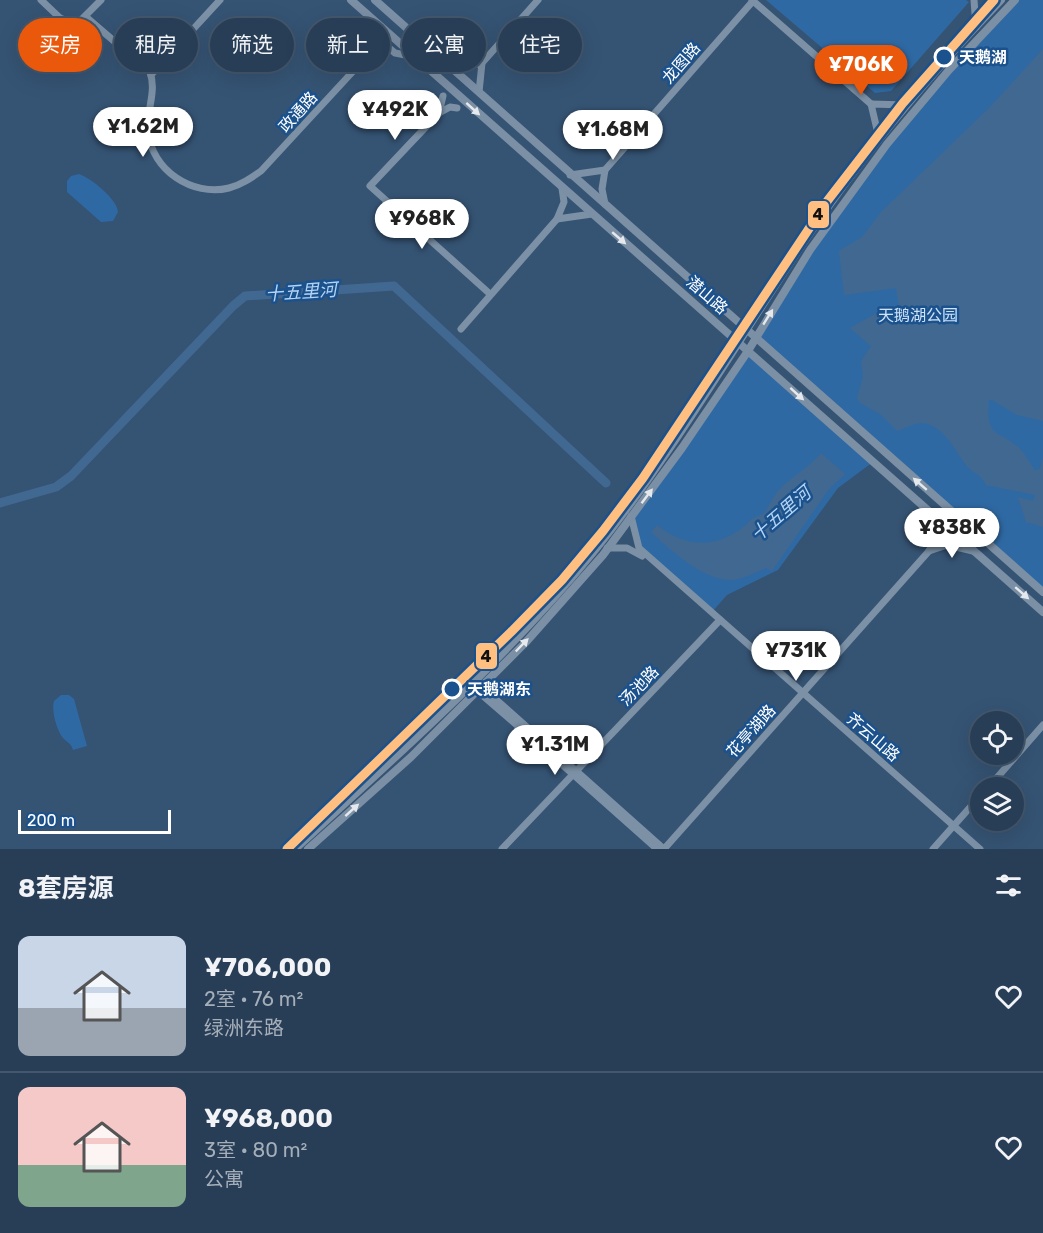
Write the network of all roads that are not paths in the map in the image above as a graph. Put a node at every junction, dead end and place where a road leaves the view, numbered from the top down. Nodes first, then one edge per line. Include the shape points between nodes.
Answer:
1 (41, 0) edge
2 (101, 0) edge
3 (220, 0) edge
4 (351, 0) edge
5 (375, 0) edge
6 (538, 0) edge
7 (753, 0) edge
8 (974, 0) edge
9 (1002, 0) edge
10 (1015, 0) edge
11 (367, 14) junction
12 (86, 17) junction
13 (368, 18) edge
14 (402, 24) edge
15 (976, 27) junction
16 (402, 45) edge
17 (486, 58) edge
18 (353, 72) edge
19 (433, 72) edge
20 (456, 72) edge
21 (481, 72) edge
22 (151, 75) junction
23 (479, 92) junction
24 (443, 96) dead end
25 (871, 104) junction
26 (906, 105) junction
27 (457, 108) dead end
28 (439, 113) junction
29 (879, 138) junction
30 (605, 170) junction
31 (570, 175) junction
32 (562, 188) junction
33 (606, 206) junction
34 (592, 214) junction
35 (557, 219) junction
36 (490, 294) junction
37 (461, 329) dead end
38 (747, 331) junction
39 (755, 339) junction
40 (739, 343) junction
41 (748, 351) junction
42 (933, 515) junction
43 (631, 516) junction
44 (607, 548) junction
45 (930, 551) junction
46 (975, 552) junction
47 (1043, 592) edge
48 (1043, 612) edge
49 (720, 622) junction
50 (476, 685) junction
51 (802, 694) junction
52 (1043, 725) edge
53 (576, 774) junction
54 (998, 777) edge
55 (970, 807) edge
56 (952, 827) junction
57 (296, 849) edge
58 (308, 849) edge
59 (501, 849) edge
60 (507, 849) edge
61 (657, 849) edge
62 (664, 849) edge
63 (933, 849) edge
64 (974, 849) edge
65 (980, 849) edge

1 - 12 street via 60,18 76,25
2 - 12 street
3 - 22 street
4 - 11 main road, 潜山路
5 - 14 main road, 潜山路
6 - 17 street
7 - 25 street
7 - 30 street, 龙图路
8 - 15 street
9 - 15 main road
39 -> 10 main road via 810,250 886,144
11 - 13 street
11 - 16 main road, 潜山路
12 - 22 street
15 - 26 main road
18 - 22 street, 政通路 via 271,162 228,189 203,188 179,180 162,164 148,134
19 -> 32 main road, 潜山路
20 - 23 main road, 潜山路
21 - 23 street
23 - 31 main road, 潜山路
24 - 28 street
25 - 26 street
25 - 29 street
26 - 29 main road
27 - 28 street
28 - 36 street via 370,186
29 - 38 main road via 802,244
30 - 31 street
30 - 33 street via 602,189
31 - 33 main road, 潜山路
32 - 34 main road, 潜山路
32 - 35 street via 563,209
33 - 38 main road, 潜山路
34 - 35 street
34 -> 40 main road, 潜山路
35 - 36 street
36 - 37 street
38 - 39 main road, 潜山路
38 - 40 main road
39 - 41 main road
47 -> 39 main road, 潜山路
40 - 41 main road, 潜山路
40 - 50 main road via 675,443 595,549
41 -> 42 main road, 潜山路
43 -> 41 main road
42 - 45 street via 936,537
42 - 46 main road, 潜山路
43 - 44 main road
43 - 49 street, 齐云山路 via 639,548
44 - 49 street via 627,548 639,554
50 -> 44 main road via 526,642
45 - 46 street via 947,545
45 - 51 street, 花亭湖路
46 -> 48 main road, 潜山路
49 - 51 street, 齐云山路
49 - 53 street, 汤池路
50 - 53 street
50 - 57 main road
58 -> 50 main road via 411,757
51 - 56 street, 齐云山路
51 - 62 street, 花亭湖路
52 - 54 street
53 - 59 street, 汤池路
53 - 60 street, 汤池路
53 - 61 street
53 - 62 street
55 - 56 street
56 - 63 street
56 - 64 street
56 - 65 street, 齐云山路

